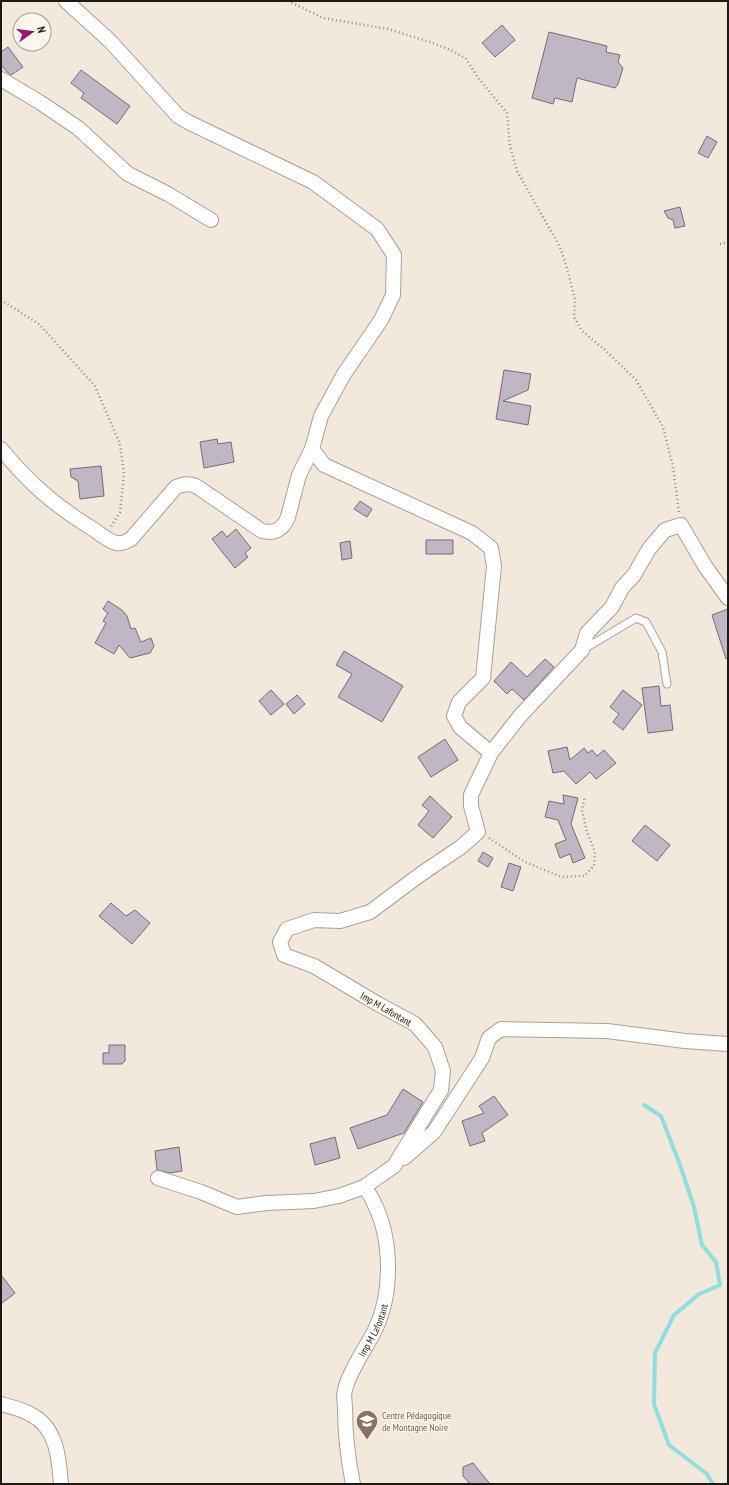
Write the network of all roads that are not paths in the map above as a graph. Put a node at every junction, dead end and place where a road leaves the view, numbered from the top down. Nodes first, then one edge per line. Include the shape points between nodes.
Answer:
1 (66, 1) edge
2 (1, 79) edge
3 (211, 220) dead end
4 (1, 449) edge
5 (312, 449) junction
6 (728, 598) edge
7 (582, 650) junction
8 (667, 684) dead end
9 (491, 753) junction
10 (728, 1044) edge
11 (394, 1166) junction
12 (158, 1178) dead end
13 (364, 1187) junction
14 (1, 1404) edge
15 (61, 1484) edge
16 (353, 1484) edge

1 - 5 street via 110,41 178,116 313,182 378,229 394,255 393,295 381,320 344,374 322,416
2 - 3 street via 78,128 128,174
4 - 5 street via 40,492 105,537 122,543 131,539 176,488 184,484 196,486 262,531 278,530 288,517 299,475
5 - 9 street via 324,465 472,533 491,548 494,566 483,678 459,702 454,716 460,727
6 - 7 street via 704,566 681,525 665,530 649,549 634,576 622,588 612,607 588,633
7 - 8 lane via 636,618 646,622 662,652
7 - 9 street via 520,716
9 - 11 street, Imp M Lafontant via 471,795 471,806 478,832 370,912 340,921 314,920 287,929 280,942 284,955 314,966 415,1024 435,1047 443,1071 441,1090
10 - 11 street via 607,1031 501,1029 489,1038 482,1058 434,1132
11 - 13 street, Imp M Lafontant
12 - 13 street via 201,1192 237,1208 266,1203 314,1201
13 - 16 street, Imp M Lafontant via 374,1202 385,1233 388,1255 386,1296 376,1328 344,1390 345,1425
14 - 15 street via 31,1414 45,1424 54,1439

